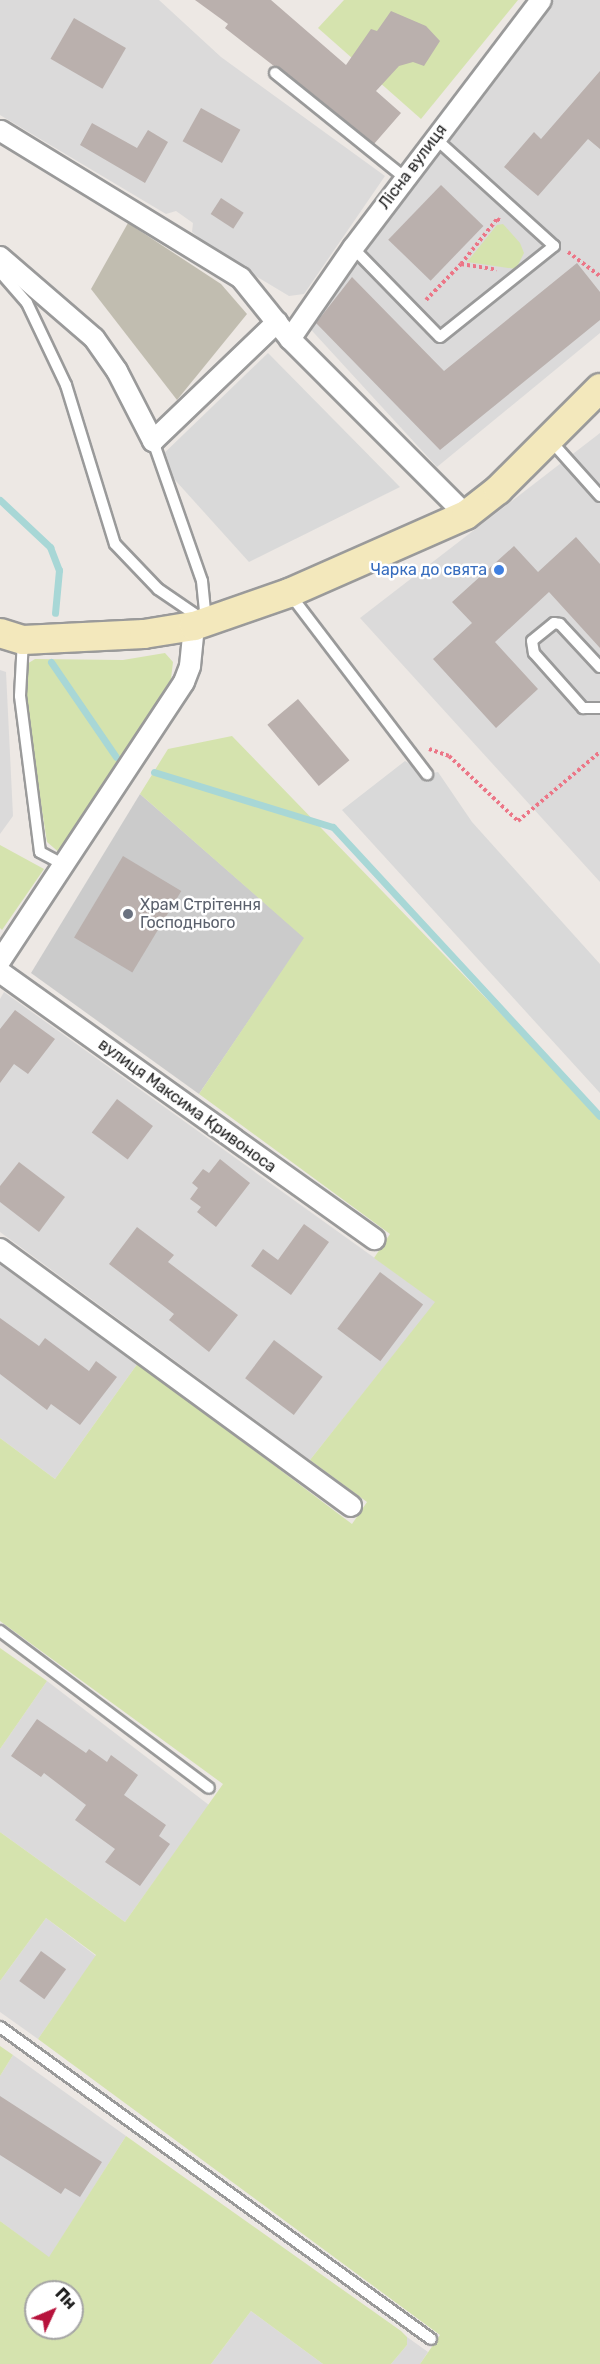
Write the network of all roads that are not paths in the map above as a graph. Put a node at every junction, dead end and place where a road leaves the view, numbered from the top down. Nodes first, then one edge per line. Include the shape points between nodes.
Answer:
1 (541, 0) edge
2 (275, 73) dead end
3 (1, 131) edge
4 (435, 138) junction
5 (405, 178) junction
6 (353, 248) junction
7 (0, 258) edge
8 (0, 272) edge
9 (277, 322) junction
10 (290, 339) junction
11 (600, 388) edge
12 (549, 438) junction
13 (153, 441) junction
14 (600, 496) edge
15 (466, 515) junction
16 (289, 593) junction
17 (200, 624) junction
18 (12, 637) edge
19 (600, 667) edge
20 (600, 708) edge
21 (427, 774) dead end
22 (66, 866) junction
23 (0, 961) edge
24 (0, 972) edge
25 (374, 1239) dead end
26 (0, 1249) edge
27 (351, 1506) dead end
28 (0, 1631) edge
29 (209, 1788) dead end
30 (0, 2027) edge
31 (431, 2339) dead end

1 - 4 street, Лісна вулиця
2 - 5 lane
3 - 9 street via 241,278
4 - 5 street, Лісна вулиця
4 - 6 lane via 554,246 440,337
5 - 6 street, Лісна вулиця
6 - 10 street, Лісна вулиця
7 - 13 street via 94,338 117,371
8 - 17 lane via 27,303 66,385 115,544 158,590
9 - 10 street
9 - 13 street
10 - 15 street
11 - 12 main road
12 - 14 lane
12 - 15 main road via 498,490
13 - 17 lane via 202,581
15 - 16 main road
16 - 17 main road
16 - 21 lane
17 - 18 main road via 144,634
17 - 22 street via 184,682
18 - 22 lane via 40,852
19 - 20 lane via 560,624 554,623 532,641 534,653 583,708
22 - 23 street
24 - 25 street, вулиця Максима Кривоноса
26 - 27 street
28 - 29 lane
30 - 31 lane

